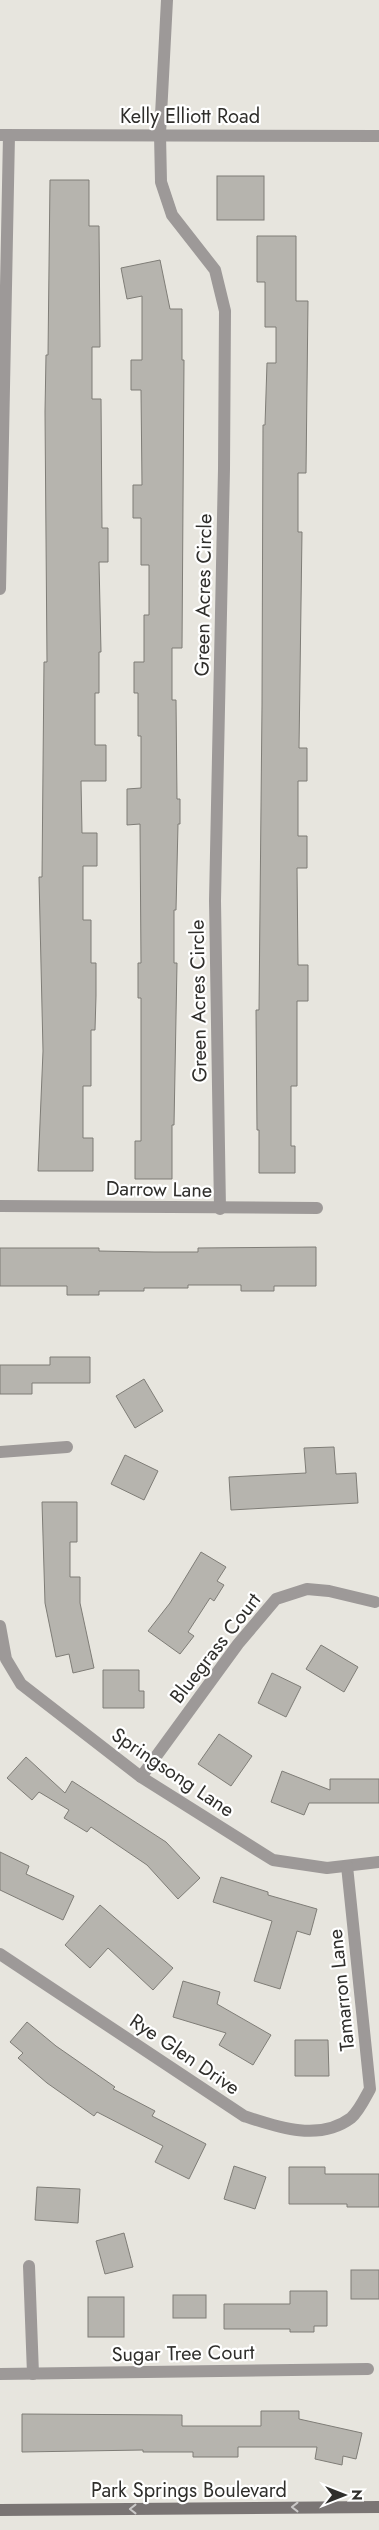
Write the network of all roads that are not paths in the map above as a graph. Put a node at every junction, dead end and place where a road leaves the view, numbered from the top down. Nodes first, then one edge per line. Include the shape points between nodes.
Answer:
1 (167, 0) edge
2 (160, 134) junction
3 (4, 135) edge
4 (379, 136) edge
5 (0, 589) edge
6 (0, 1206) edge
7 (318, 1208) dead end
8 (220, 1209) junction
9 (67, 1447) dead end
10 (0, 1452) edge
11 (376, 1602) dead end
12 (0, 1626) edge
13 (141, 1777) junction
14 (379, 1862) edge
15 (347, 1866) junction
16 (0, 1954) edge
17 (360, 2107) joint
18 (29, 2266) dead end
19 (368, 2368) dead end
20 (0, 2374) edge
21 (33, 2374) junction
22 (379, 2507) edge
23 (0, 2510) edge

1 - 2 street, Green Acres Circle
2 - 3 street, Kelly Elliott Road
2 - 4 street, Kelly Elliott Road
2 - 8 street, Green Acres Circle via 161,182 172,215 216,270 225,311 215,901
3 - 5 street
6 - 8 street, Darrow Lane
7 - 8 street, Darrow Lane
9 - 10 street
11 - 13 street, Bluegrass Court via 329,1590 307,1590 276,1599 238,1644
12 - 13 street, Springsong Lane via 6,1659 21,1684
13 - 15 street, Springsong Lane via 273,1860 327,1868
14 - 15 street, Springsong Lane
15 - 17 street, Tamarron Lane via 370,2089
16 - 17 street, Rye Glen Drive via 244,2116 288,2130 317,2130 343,2122
18 - 21 street
19 - 21 street, Sugar Tree Court
20 - 21 street, Sugar Tree Court
22 -> 23 main road, Park Springs Boulevard

